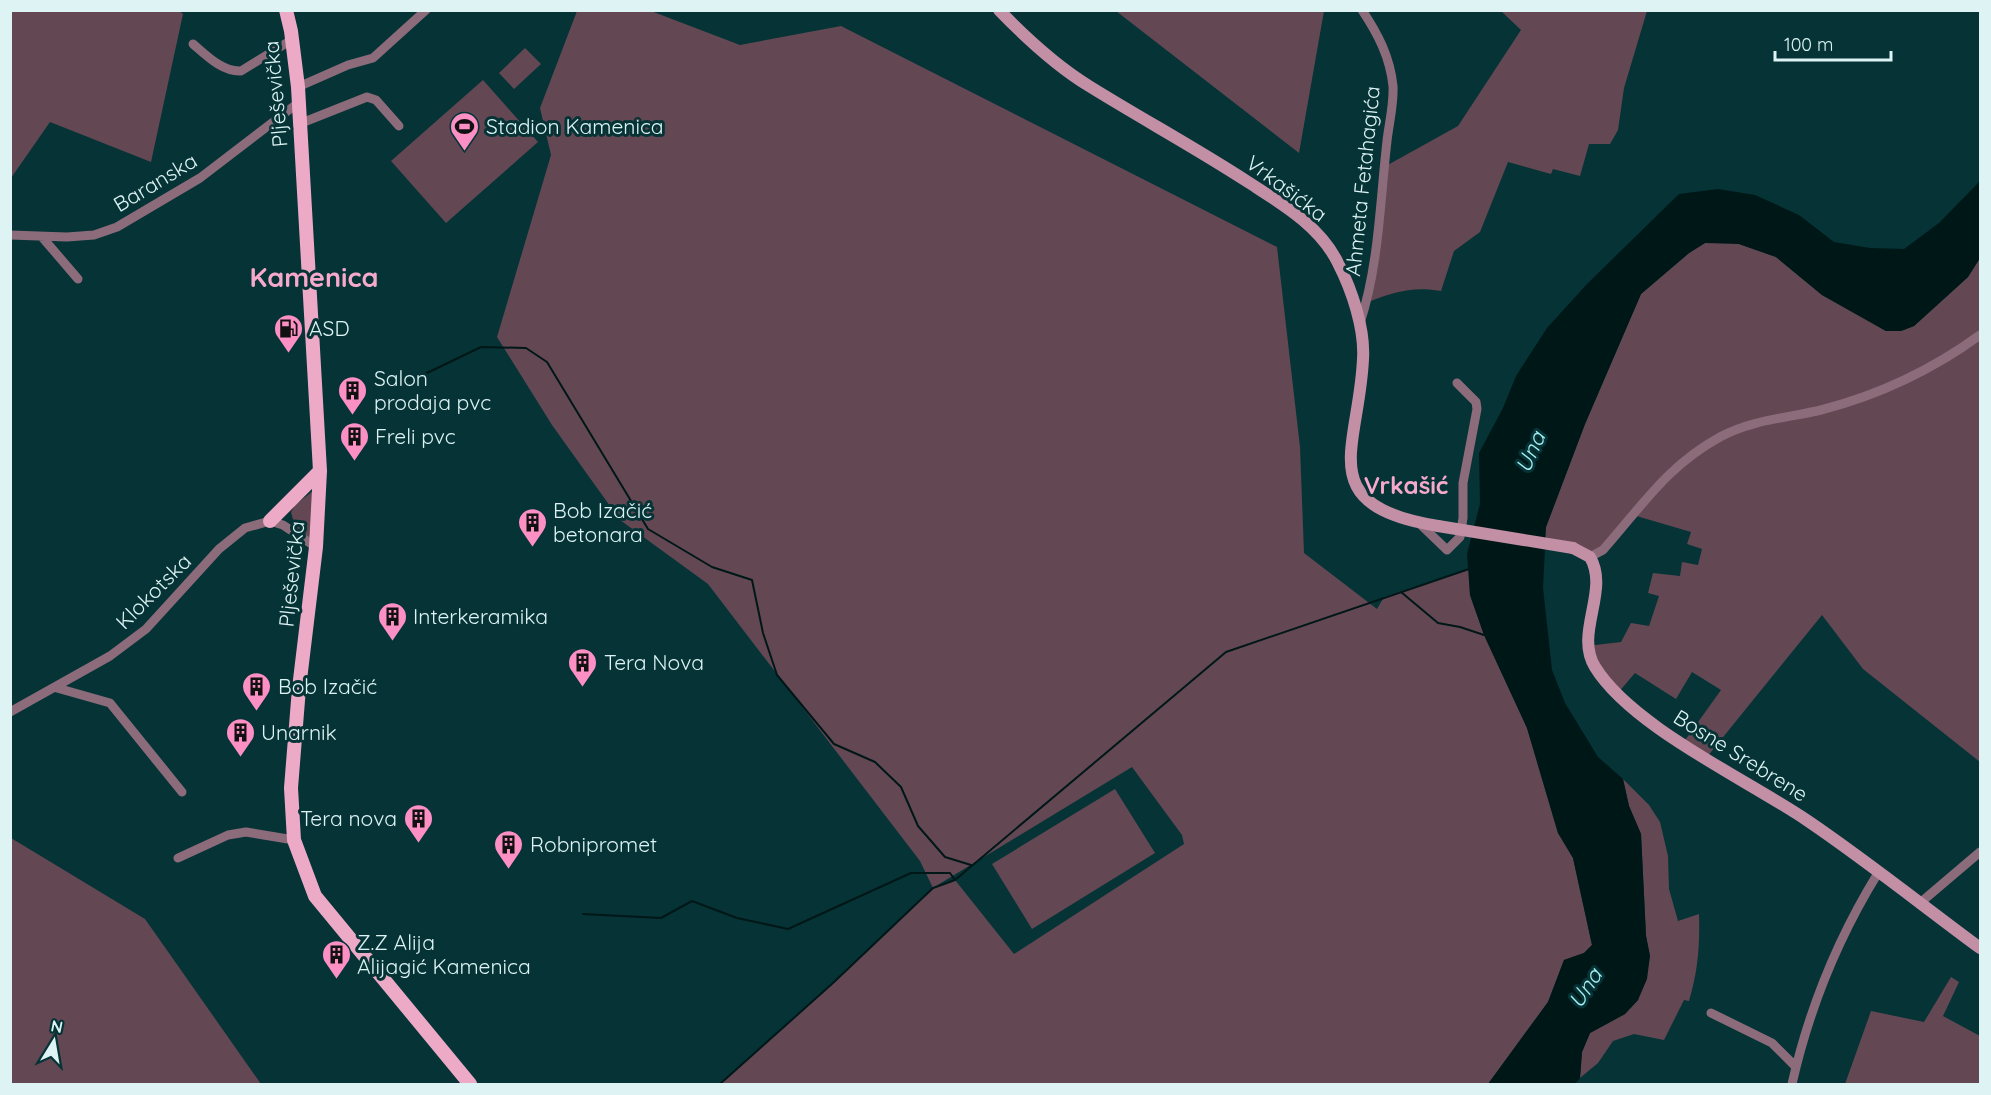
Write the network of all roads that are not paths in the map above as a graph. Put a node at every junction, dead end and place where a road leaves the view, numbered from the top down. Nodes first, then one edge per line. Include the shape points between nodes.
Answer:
1 (286, 10) edge
2 (426, 10) edge
3 (999, 10) edge
4 (1362, 10) edge
5 (293, 39) junction
6 (193, 44) dead end
7 (298, 87) junction
8 (298, 103) junction
9 (299, 124) junction
10 (399, 126) dead end
11 (10, 234) edge
12 (42, 237) junction
13 (78, 279) dead end
14 (1359, 325) junction
15 (1980, 335) edge
16 (1457, 383) dead end
17 (320, 471) junction
18 (270, 521) junction
19 (1419, 523) junction
20 (316, 547) junction
21 (1590, 557) junction
22 (57, 688) junction
23 (10, 712) edge
24 (182, 792) dead end
25 (294, 840) junction
26 (1980, 852) edge
27 (178, 858) dead end
28 (1878, 873) junction
29 (1920, 903) junction
30 (1980, 948) edge
31 (1711, 1013) dead end
32 (1796, 1067) junction
33 (470, 1084) edge
34 (1792, 1084) edge

1 - 5 main road, Plješevička
2 - 7 street via 374,58
3 - 14 street, Vrkašićka via 1067,72 1206,153 1320,235 1338,263
4 - 14 street, Ahmeta Fetahagića via 1380,37 1393,88 1376,243
5 - 6 street via 235,71
5 - 7 main road, Plješevička
7 - 8 main road, Plješevička
8 - 9 main road, Plješevička
8 - 12 street, Baranska via 200,178 134,218 94,235
9 - 10 street via 367,97 376,100
9 - 17 main road, Plješevička
11 - 12 street, Baranska
12 - 13 street
14 - 19 street, Vrkašićka via 1363,357 1350,439 1353,476 1359,491 1372,504
15 - 21 street via 1936,365 1882,391 1815,411 1763,421 1722,436 1674,467 1603,549
16 - 19 street via 1476,402 1477,409 1463,483 1460,537 1447,550
17 - 18 main road
17 - 20 main road, Plješevička
18 - 20 street
18 - 22 street, Klokotska via 235,534 146,629
19 - 21 street, Vrkašićka, bridge via 1573,548
20 - 25 main road, Plješevička via 292,777
21 - 28 street, Bosne Srebrene via 1596,582 1587,646 1594,666 1606,682 1659,728 1762,790
22 - 23 street, Klokotska
22 - 24 street via 110,703
25 - 27 street via 246,832 228,835
25 - 33 main road, Plješevička via 315,896
26 - 29 street
28 - 29 street, Bosne Srebrene
28 - 32 street via 1830,965
29 - 30 street, Bosne Srebrene
31 - 32 street via 1772,1043
32 - 34 street

